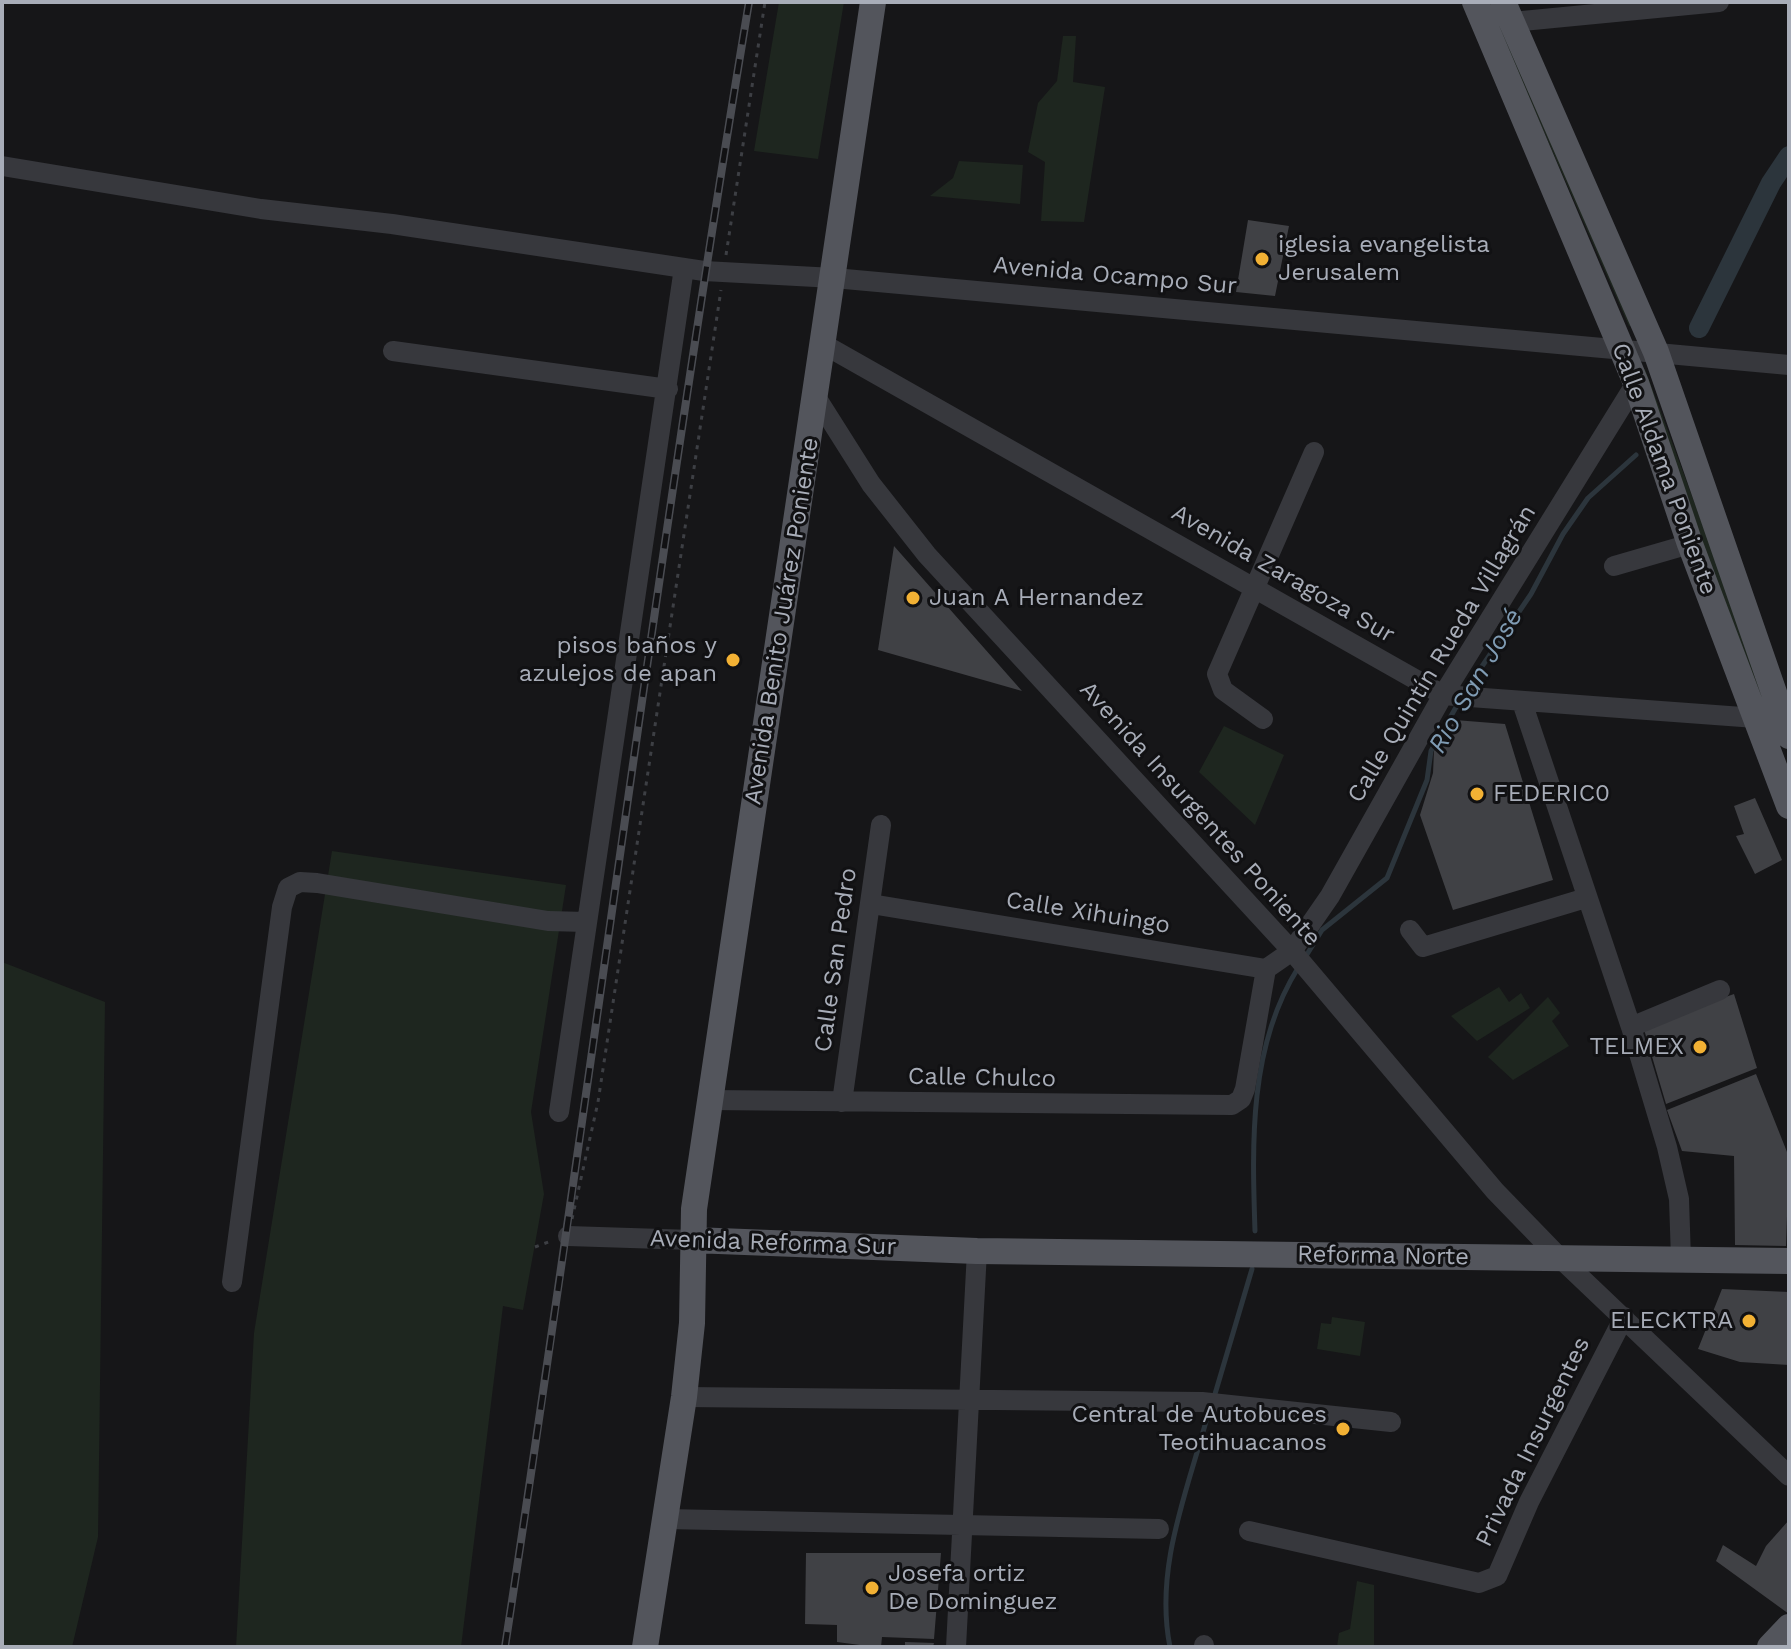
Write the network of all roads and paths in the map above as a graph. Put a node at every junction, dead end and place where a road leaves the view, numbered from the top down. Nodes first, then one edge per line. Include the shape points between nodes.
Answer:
1 (765, 2) edge
2 (873, 2) edge
3 (1475, 2) edge
4 (1719, 2) edge
5 (1508, 12) edge
6 (2, 166) edge
7 (684, 268) junction
8 (723, 274) junction
9 (834, 278) junction
10 (823, 344) junction
11 (1621, 347) junction
12 (393, 351) dead end
13 (1656, 352) junction
14 (1789, 365) edge
15 (1636, 383) junction
16 (668, 389) junction
17 (816, 397) junction
18 (1314, 452) dead end
19 (1690, 544) junction
20 (1614, 566) dead end
21 (1255, 588) junction
22 (1449, 696) junction
23 (1522, 702) junction
24 (1756, 718) junction
25 (1263, 719) dead end
26 (1787, 725) edge
27 (1789, 806) edge
28 (881, 825) dead end
29 (1586, 898) junction
30 (871, 904) junction
31 (586, 922) junction
32 (1410, 930) dead end
33 (1294, 954) junction
34 (1266, 969) junction
35 (1720, 990) dead end
36 (1631, 1027) junction
37 (709, 1100) junction
38 (842, 1102) junction
39 (559, 1112) dead end
40 (568, 1236) joint
41 (693, 1240) junction
42 (977, 1251) junction
43 (1559, 1257) junction
44 (1681, 1259) junction
45 (1789, 1261) edge
46 (232, 1282) dead end
47 (1624, 1317) junction
48 (684, 1397) junction
49 (968, 1399) junction
50 (1391, 1422) dead end
51 (1789, 1476) edge
52 (665, 1519) junction
53 (960, 1524) junction
54 (1159, 1529) dead end
55 (1249, 1531) dead end
56 (1789, 1627) edge
57 (645, 1647) edge
58 (956, 1647) edge
59 (1770, 1647) edge

1 - 8 path
2 - 9 main road, Avenida Benito Juárez Poniente
3 - 11 main road, Calle Aldama Poniente
4 - 5 street
5 - 13 main road, Calle Aldama Poniente
6 - 7 street, Avenida Ocampo Sur via 261,209
7 - 8 street, Avenida Ocampo Sur
7 - 16 street
8 - 9 street, Avenida Ocampo Sur
8 - 40 path via 598,1102
9 - 10 main road, Avenida Benito Juárez Poniente
9 - 11 street, Avenida Ocampo Sur
10 - 17 main road, Avenida Benito Juárez Poniente
10 - 21 street, Avenida Zaragoza Sur
11 - 13 street, Avenida Ocampo Sur
11 - 15 main road, Calle Aldama Poniente
12 - 16 street
13 - 14 street, Avenida Ocampo Sur
13 - 26 main road, Calle Aldama Poniente
15 - 19 main road, Calle Aldama Poniente
15 - 22 street, Calle Quintín Rueda Villagrán
16 - 31 street
17 - 33 street, Avenida Insurgentes Poniente via 871,484 927,555
17 - 37 main road, Avenida Benito Juárez Poniente
18 - 21 street
19 - 20 street
19 - 24 main road, Calle Aldama Poniente
21 - 22 street, Avenida Zaragoza Sur
21 - 25 street via 1217,674 1223,690
22 - 23 street, Avenida Zaragoza Sur
22 - 33 street, Calle Quintín Rueda Villagrán
23 - 24 street, Avenida Zaragoza Sur
23 - 29 street
24 - 26 main road
24 - 27 main road, Calle Aldama Poniente
28 - 30 street, Calle San Pedro
29 - 32 street via 1429,946 1420,946
29 - 36 street
30 - 34 street, Calle Xihuingo
30 - 38 street, Calle San Pedro
31 - 39 street
31 - 46 street via 548,921 317,883 288,888
33 - 34 street
33 - 43 street, Avenida Insurgentes Poniente via 1495,1191
34 - 38 street, Calle Chulco via 1245,1089 1232,1105
35 - 36 street
36 - 44 street via 1679,1199
37 - 38 street, Calle Chulco
37 - 41 main road, Avenida Benito Juárez Poniente
40 - 41 street, Avenida Reforma Sur
41 - 42 main road, Avenida Reforma Sur
41 - 48 main road, Avenida Benito Juárez Poniente
42 - 43 main road, Reforma Norte
42 - 49 street
43 - 44 main road, Reforma Norte
43 - 47 street, Avenida Insurgentes Poniente
44 - 45 main road, Reforma Norte
47 - 51 street, Avenida Insurgentes Poniente
47 - 55 street, Privada Insurgentes via 1491,1581 1479,1583
48 - 49 street
48 - 52 main road, Avenida Benito Juárez Poniente
49 - 50 street via 1202,1402
49 - 53 street
52 - 53 street
52 - 57 main road, Avenida Benito Juárez Poniente
53 - 54 street
53 - 58 street
56 - 59 main road

